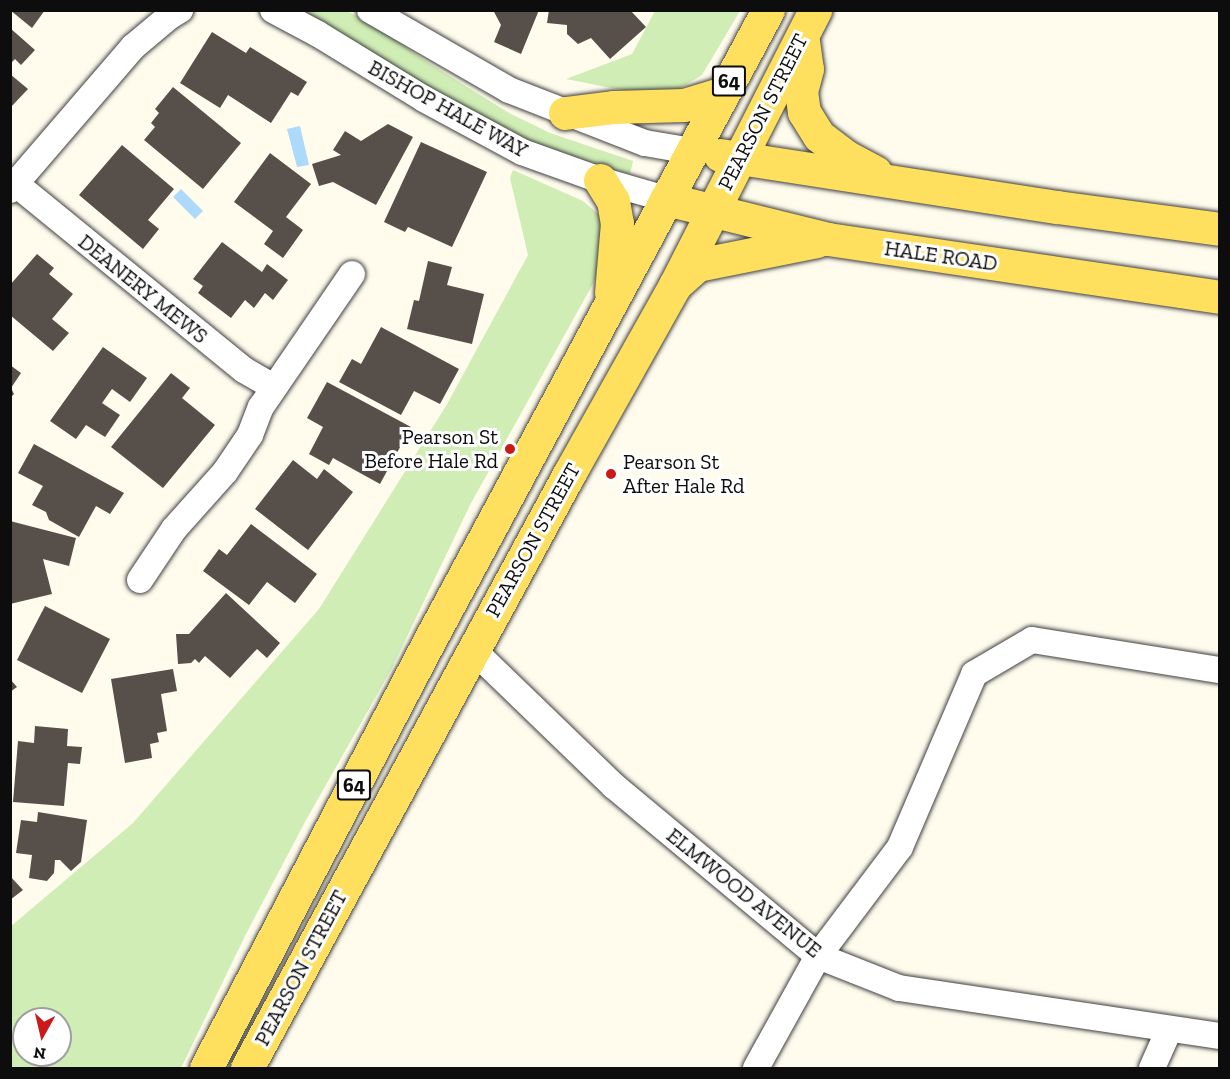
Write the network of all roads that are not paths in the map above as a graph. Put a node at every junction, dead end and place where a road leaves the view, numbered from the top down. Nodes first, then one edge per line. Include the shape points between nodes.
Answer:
1 (155, 10) edge
2 (180, 10) edge
3 (273, 10) edge
4 (370, 10) edge
5 (768, 10) edge
6 (809, 22) edge
7 (133, 47) junction
8 (723, 93) junction
9 (565, 113) junction
10 (692, 151) junction
11 (740, 158) junction
12 (600, 180) junction
13 (895, 182) junction
14 (13, 187) edge
15 (666, 199) junction
16 (713, 211) junction
17 (1220, 229) edge
18 (828, 239) junction
19 (352, 274) dead end
20 (675, 285) junction
21 (1220, 297) edge
22 (610, 304) junction
23 (274, 387) junction
24 (140, 580) dead end
25 (473, 650) junction
26 (1220, 670) edge
27 (818, 957) junction
28 (1169, 1030) junction
29 (1220, 1036) edge
30 (206, 1068) edge
31 (247, 1068) edge
32 (756, 1068) edge
33 (1152, 1068) edge

1 - 7 street
2 - 7 street
3 - 12 street, BISHOP HALE WAY via 522,152
4 - 9 street via 509,90
5 - 8 main road, PEARSON STREET / 64
6 - 11 main road, PEARSON STREET / 64
6 - 13 main road via 807,69 801,91 804,112 819,136 847,157
7 - 14 street
8 - 9 main road via 684,105
8 - 10 main road, PEARSON STREET / 64
9 - 10 street via 645,143
10 - 11 main road
10 - 15 main road, PEARSON STREET / 64
11 - 13 main road
11 - 16 main road, PEARSON STREET / 64
12 - 15 street, BISHOP HALE WAY
12 - 22 main road via 613,201 617,223
13 - 17 main road
14 - 23 street, DEANERY MEWS via 244,370
15 - 16 main road, HALE ROAD
15 - 22 main road, PEARSON STREET / 64
16 - 18 main road, HALE ROAD
16 - 20 main road, PEARSON STREET / 64
18 - 20 main road via 697,264
18 - 21 main road, HALE ROAD
19 - 23 street
20 - 25 main road, PEARSON STREET / 64
22 - 30 main road, PEARSON STREET / 64
23 - 24 street via 250,435 225,472 174,530
25 - 27 street, ELMWOOD AVENUE via 614,786
25 - 31 main road, PEARSON STREET / 64
26 - 27 street via 1032,640 974,674 900,847
27 - 28 street, ELMWOOD AVENUE via 899,988
27 - 32 street
28 - 29 street, ELMWOOD AVENUE
28 - 33 street

